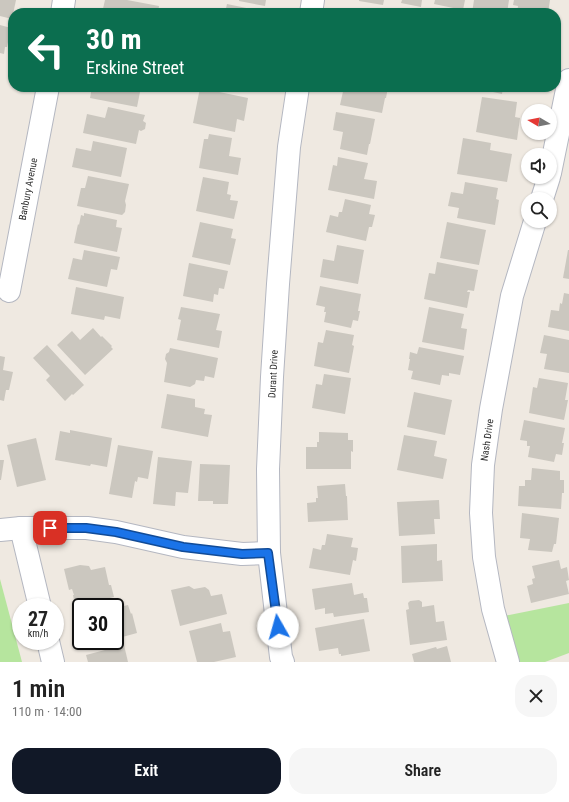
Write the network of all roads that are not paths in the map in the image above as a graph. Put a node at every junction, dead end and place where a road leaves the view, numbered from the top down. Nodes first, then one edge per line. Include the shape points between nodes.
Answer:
1 (569, 80) edge
2 (47, 92) edge
3 (297, 92) edge
4 (555, 148) edge
5 (533, 228) edge
6 (9, 291) dead end
7 (11, 529) edge
8 (268, 553) junction
9 (37, 598) edge
10 (50, 650) edge
11 (53, 662) edge
12 (283, 662) edge
13 (508, 662) edge

1 - 4 street
2 - 6 street, Banbury Avenue
3 - 8 street, Durant Drive via 289,147 272,377
5 - 13 street, Nash Drive via 512,296 483,465 481,513 484,557 493,609
7 - 8 street via 86,528 183,547 242,554
7 - 9 street
8 - 12 street, Durant Drive
10 - 11 street

